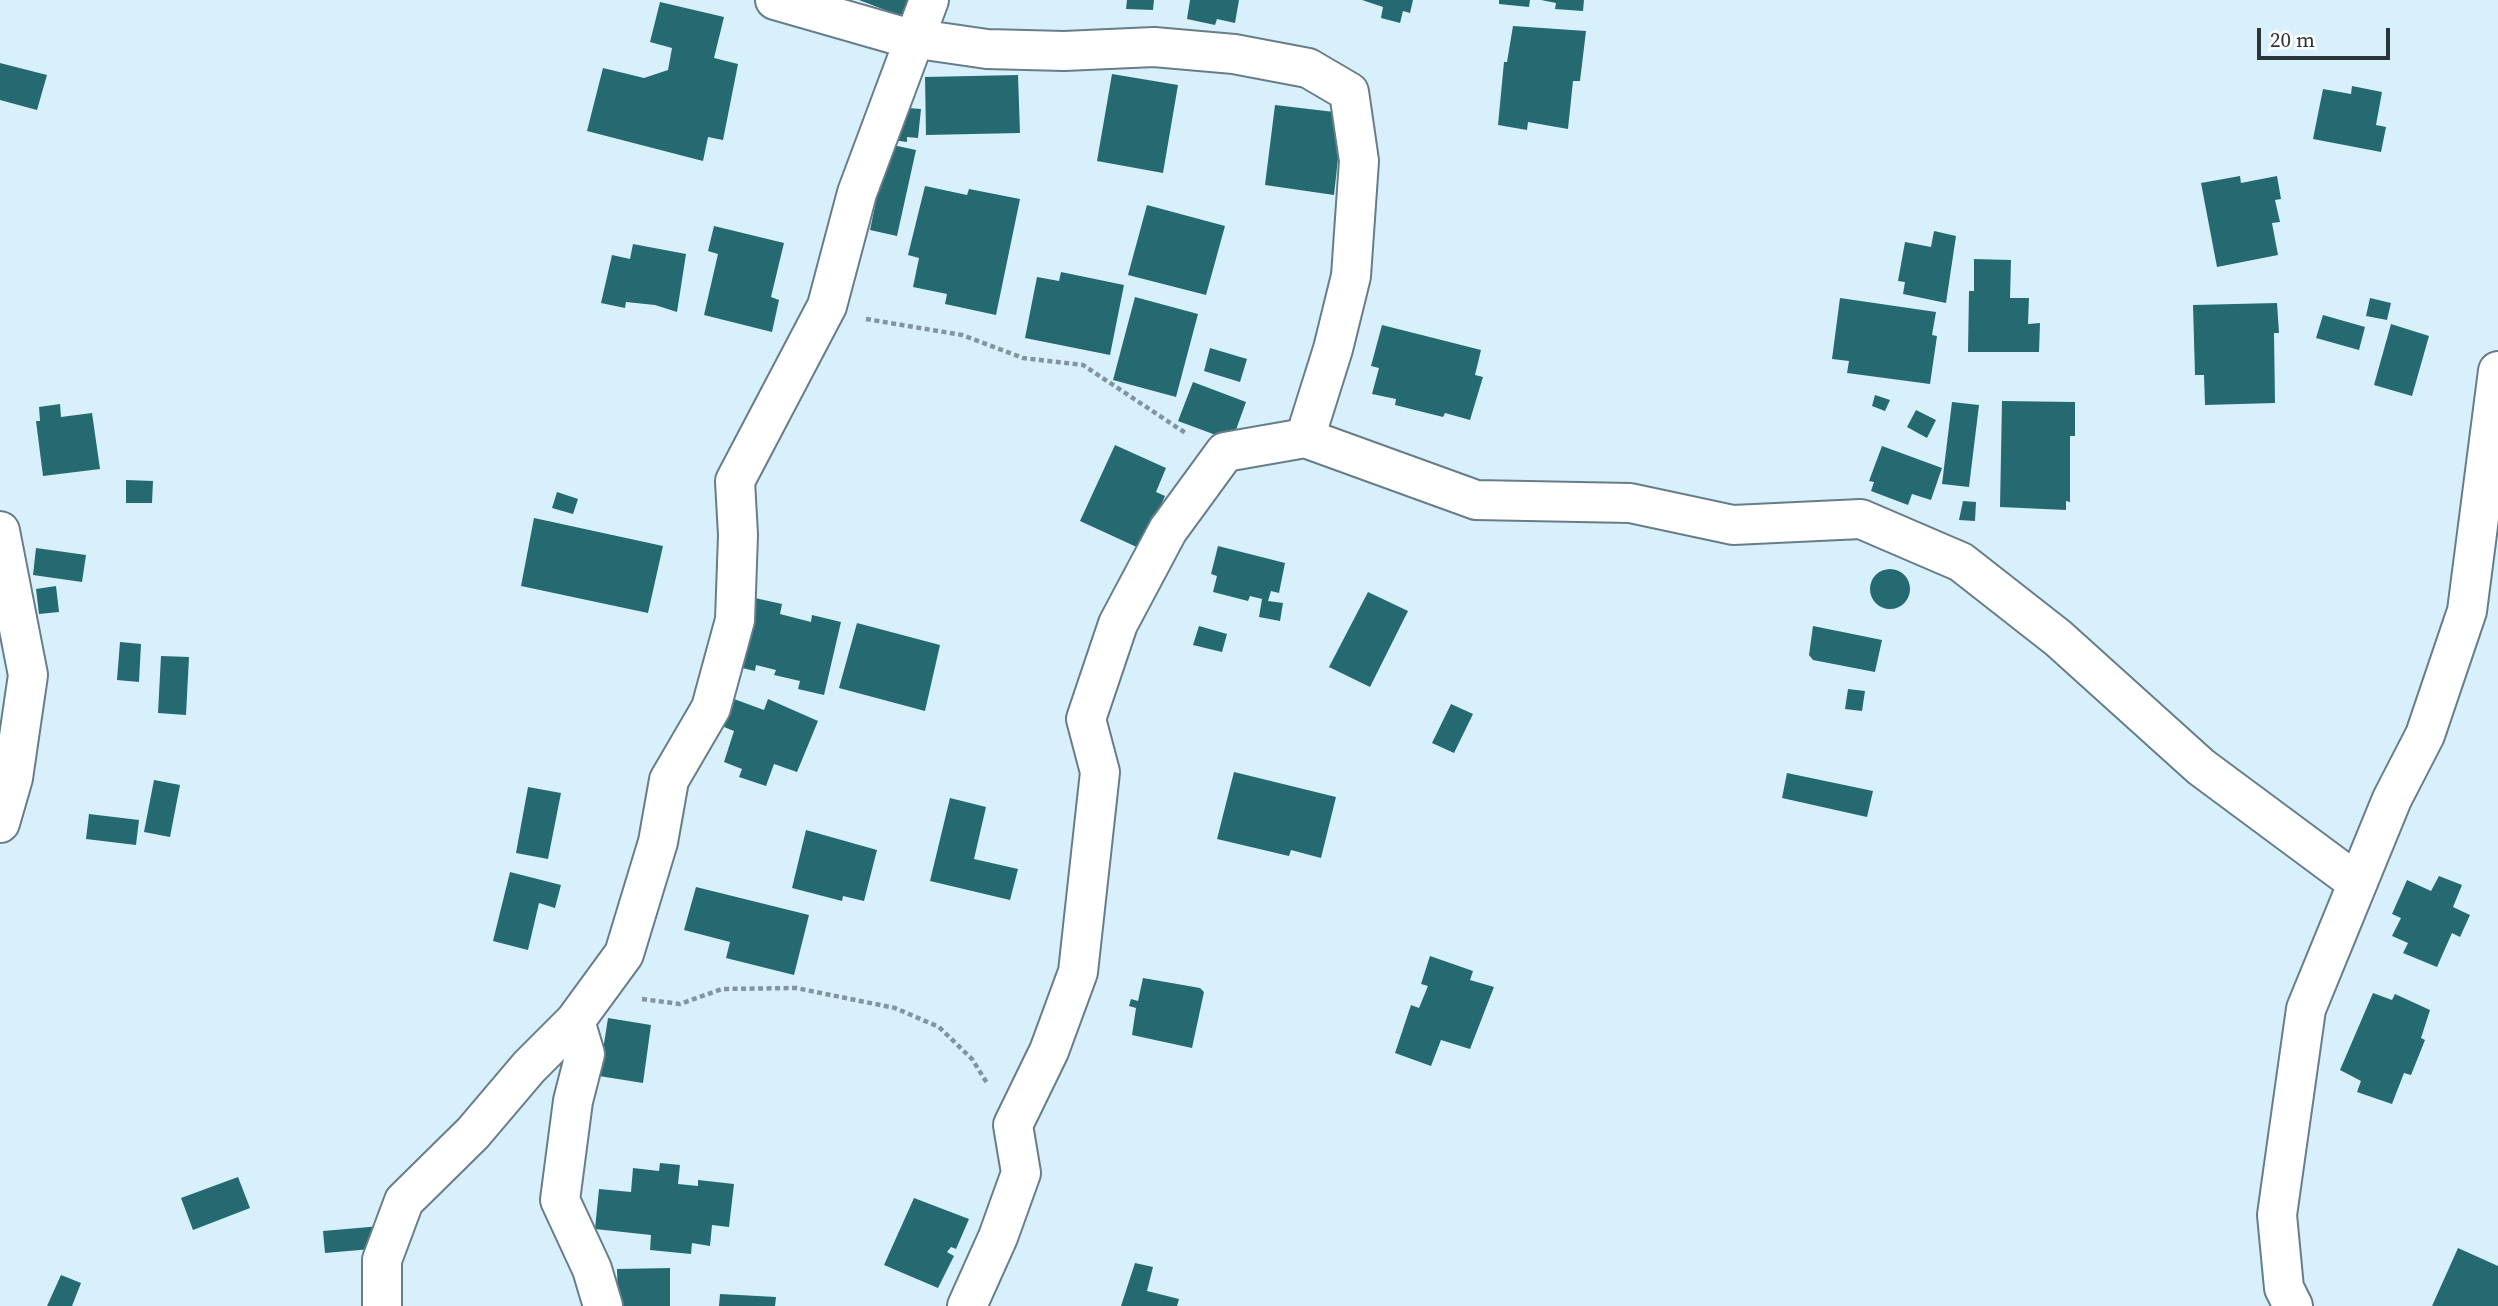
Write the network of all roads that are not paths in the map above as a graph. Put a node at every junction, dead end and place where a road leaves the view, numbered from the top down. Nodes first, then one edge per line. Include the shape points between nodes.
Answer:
1 (775, 0) edge
2 (929, 0) edge
3 (914, 39) junction
4 (2498, 371) edge
5 (1305, 438) junction
6 (2492, 461) edge
7 (0, 531) edge
8 (0, 823) edge
9 (2356, 882) junction
10 (575, 1021) junction
11 (382, 1306) edge
12 (603, 1306) edge
13 (967, 1306) edge
14 (2293, 1306) edge

1 - 3 street
2 - 3 street
3 - 5 street via 987,49 1154,47 1234,54 1308,68 1349,92 1359,161 1351,276 1334,349
3 - 10 street via 858,193 824,311 736,481 735,620 711,708 668,780 658,842 624,954
4 - 6 street
5 - 9 street via 1476,500 1630,503 1733,525 1861,519 1911,540 1961,562 2058,638 2201,768
5 - 13 street via 1225,452 1168,530 1118,624 1086,719 1100,772 1078,972 1049,1051 1013,1125 1021,1173
6 - 9 street via 2467,611 2426,735
7 - 8 street via 28,675 13,778
9 - 14 street via 2306,1009 2277,1215 2284,1288
10 - 11 street via 474,1133 404,1201 382,1260
10 - 12 street via 585,1054 573,1101 560,1200 592,1269

